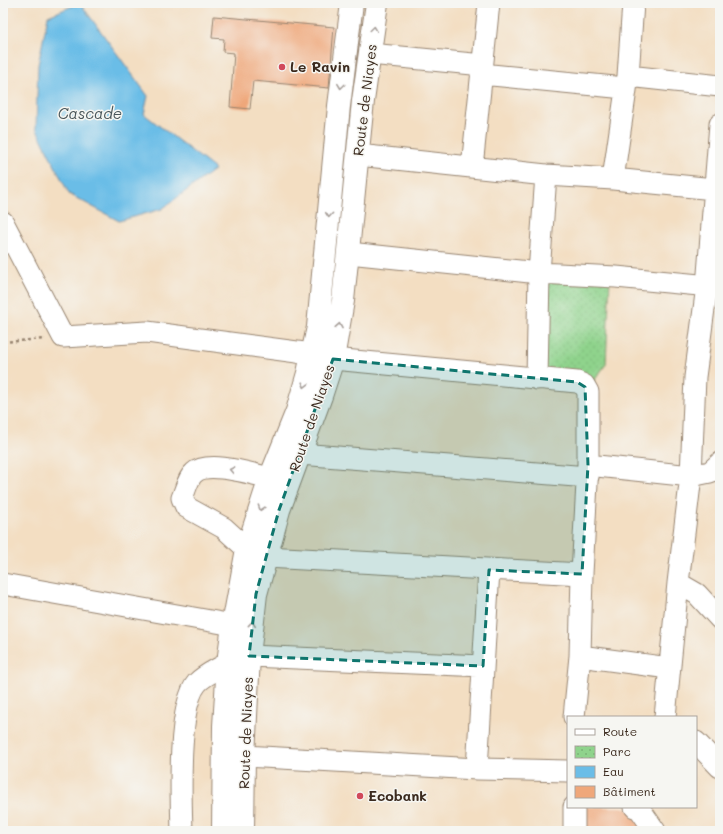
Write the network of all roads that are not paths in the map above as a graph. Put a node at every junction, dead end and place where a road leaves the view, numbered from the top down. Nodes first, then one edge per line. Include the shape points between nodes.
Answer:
1 (352, 3) edge
2 (377, 3) edge
3 (489, 3) edge
4 (632, 3) edge
5 (370, 54) junction
6 (482, 69) junction
7 (627, 82) junction
8 (720, 86) edge
9 (720, 124) edge
10 (358, 155) junction
11 (472, 167) junction
12 (546, 175) junction
13 (613, 179) junction
14 (714, 189) junction
15 (3, 222) edge
16 (349, 253) junction
17 (539, 273) junction
18 (713, 287) edge
19 (312, 354) junction
20 (333, 359) junction
21 (537, 379) junction
22 (300, 454) junction
23 (588, 471) junction
24 (710, 474) edge
25 (270, 478) junction
26 (256, 553) junction
27 (488, 570) junction
28 (582, 574) junction
29 (678, 583) junction
30 (3, 584) edge
31 (720, 619) edge
32 (233, 625) junction
33 (249, 656) junction
34 (580, 656) junction
35 (228, 663) junction
36 (483, 666) junction
37 (669, 668) junction
38 (668, 715) edge
39 (574, 716) edge
40 (697, 743) edge
41 (244, 756) junction
42 (720, 767) edge
43 (478, 769) junction
44 (567, 771) edge
45 (574, 808) edge
46 (639, 808) edge
47 (182, 831) edge
48 (224, 831) edge
49 (243, 831) edge
50 (574, 831) edge
51 (655, 831) edge

1 -> 19 main road, Route de Niayes via 339,106 318,327
5 -> 2 main road, Route de Niayes
3 - 6 street
4 - 7 street
5 - 6 street
5 - 10 main road, Route de Niayes
6 - 7 street
6 - 11 street
7 - 8 street
7 - 13 street
9 - 14 street
10 - 11 street
10 - 16 main road, Route de Niayes
11 - 12 street
12 - 13 street
12 - 17 street
13 - 14 street
14 - 18 street
15 - 19 street via 63,337 147,332
16 - 17 street
20 -> 16 main road, Route de Niayes
17 - 18 street via 616,277
17 - 21 street
18 - 24 street via 695,377
19 -> 25 main road, Route de Niayes via 297,411
20 - 21 street
20 - 22 main road, Route de Niayes
21 - 23 street via 577,382 588,392
22 - 23 street
22 - 26 main road, Route de Niayes via 279,510
23 - 24 street
23 - 28 street
24 - 29 street
25 -> 26 main road, Route de Niayes
25 -> 26 street via 202,467 192,474 182,498 186,507 224,528
26 - 27 street
26 - 32 main road, Route de Niayes
33 -> 26 main road, Route de Niayes via 256,594
27 - 28 street
27 - 36 street
28 - 34 street
29 - 31 street via 697,594
29 - 37 street
30 - 32 street
32 - 35 main road, Route de Niayes
33 - 36 street
33 - 41 main road, Route de Niayes
34 - 37 street
34 - 39 street
35 - 47 street via 197,683 188,700 181,764
35 - 48 main road, Route de Niayes via 224,726
36 - 43 street
37 - 38 street
40 - 42 street
41 - 43 street
41 - 49 main road, Route de Niayes
43 - 44 street
45 - 50 street
46 - 51 street

